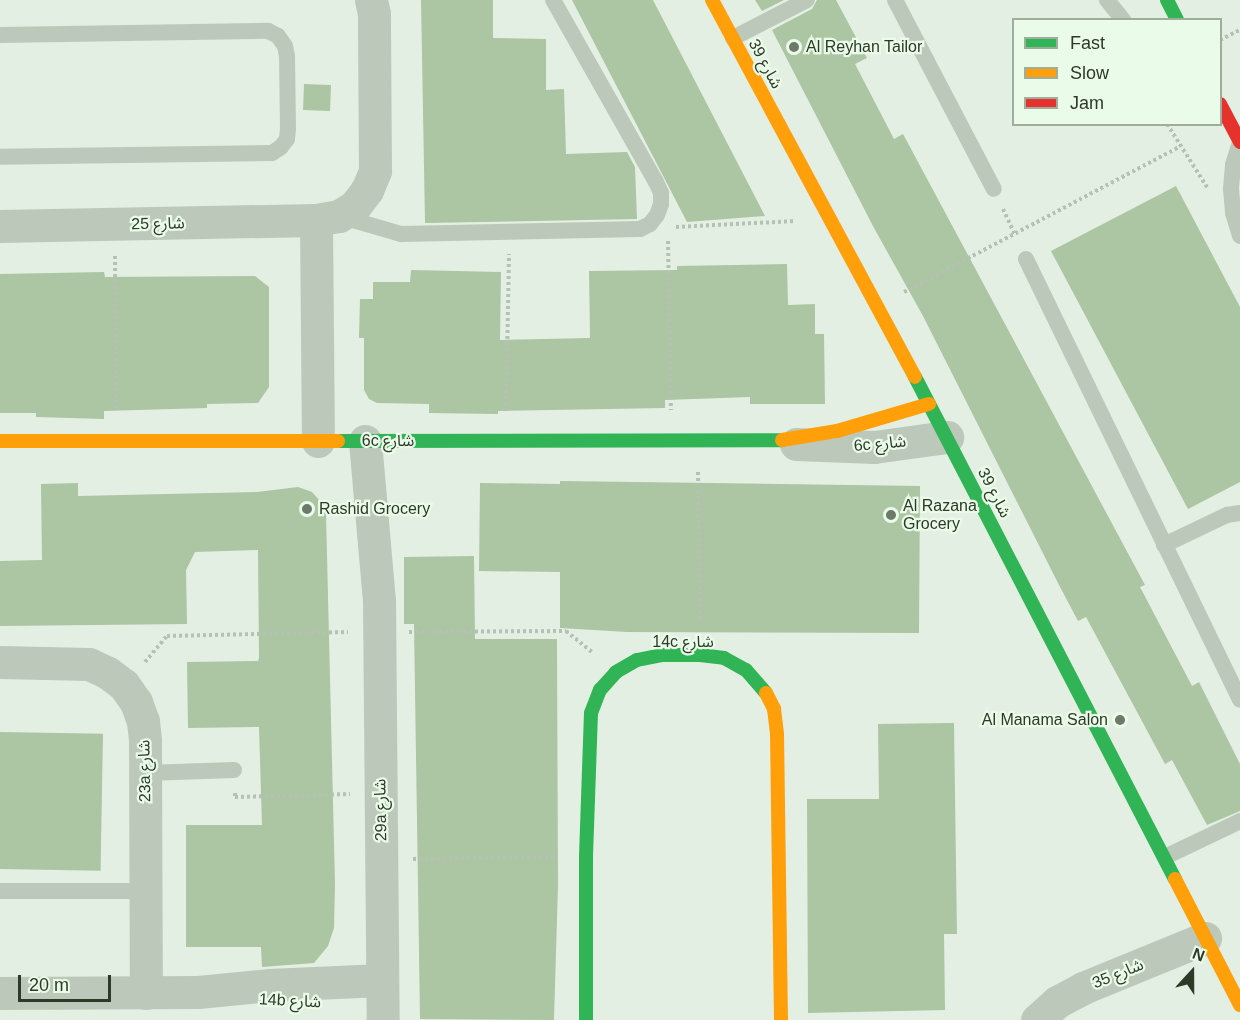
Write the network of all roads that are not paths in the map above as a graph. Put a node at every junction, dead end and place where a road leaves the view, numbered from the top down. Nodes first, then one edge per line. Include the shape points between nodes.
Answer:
1 (371, 0) edge
2 (553, 0) edge
3 (712, 0) edge
4 (807, 0) edge
5 (895, 0) edge
6 (1107, 0) edge
7 (1167, 0) edge
8 (1121, 18) edge
9 (1176, 18) edge
10 (0, 36) edge
11 (732, 38) junction
12 (1222, 106) edge
13 (1240, 142) edge
14 (0, 158) edge
15 (993, 189) road end
16 (327, 218) junction
17 (0, 226) edge
18 (1240, 236) edge
19 (1026, 259) road end
20 (929, 404) junction
21 (947, 437) junction
22 (0, 441) edge
23 (318, 441) junction
24 (378, 441) junction
25 (777, 441) junction
26 (1240, 513) edge
27 (1164, 544) junction
28 (0, 662) edge
29 (1240, 700) edge
30 (234, 770) road end
31 (146, 773) junction
32 (1240, 821) edge
33 (1165, 857) junction
34 (0, 891) edge
35 (146, 891) junction
36 (1205, 938) junction
37 (0, 993) edge
38 (146, 993) junction
39 (383, 1002) edge
40 (1240, 1005) edge
41 (586, 1020) edge
42 (781, 1020) edge
43 (1037, 1020) edge

1 - 16 street via 375,171 355,206
2 - 16 lane via 661,193 657,215 640,229 401,234
3 - 11 street, شارع 39
4 - 11 lane
5 - 15 lane
6 - 8 lane
7 - 9 street
10 - 14 lane via 268,31 285,46 288,128 287,139 272,153
11 - 20 street, شارع 39
12 - 13 street
13 - 18 lane via 1230,189
16 - 17 street, شارع 25
16 - 23 street
19 - 27 lane
20 - 21 street, شارع 39
20 - 25 street, 6c شارع via 837,431
21 - 25 street, 6c شارع via 857,447
21 - 33 street, شارع 39
22 - 23 street, 6c شارع
23 - 24 street, 6c شارع
24 - 25 street, 6c شارع
24 - 39 street, 29a شارع
26 - 27 lane via 1227,515
27 - 29 lane
28 - 31 street, 23a شارع via 69,662 89,664 108,672 124,685 140,712
30 - 31 lane
31 - 35 street, 23a شارع
32 - 33 lane
33 - 36 street, شارع 39
34 - 35 lane
35 - 38 street, 23a شارع
36 - 40 street, شارع 39
36 - 43 street, شارع 35 via 1083,988 1057,1002
37 - 38 street, 14b شارع
38 - 39 street, 14b شارع
41 - 42 street, 14c شارع via 591,712 600,690 616,672 637,660 662,655 700,655 724,658 746,670 763,688 774,709

